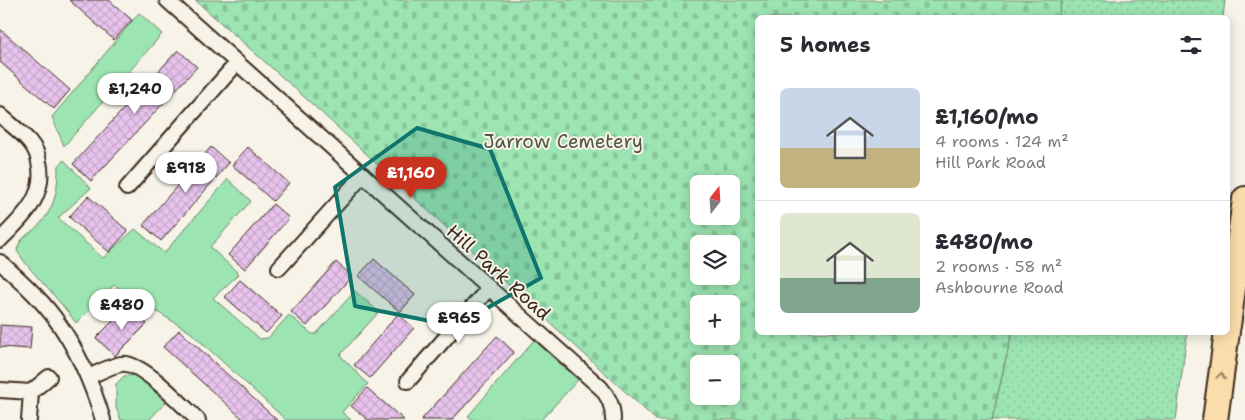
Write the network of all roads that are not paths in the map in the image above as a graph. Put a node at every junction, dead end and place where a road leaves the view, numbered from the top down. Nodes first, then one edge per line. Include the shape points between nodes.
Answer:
1 (166, 0) edge
2 (237, 63) junction
3 (0, 116) edge
4 (363, 176) junction
5 (128, 188) dead end
6 (1245, 199) edge
7 (0, 240) edge
8 (0, 262) edge
9 (280, 268) dead end
10 (489, 288) junction
11 (1230, 311) edge
12 (1227, 335) edge
13 (49, 377) dead end
14 (88, 377) junction
15 (408, 381) dead end
16 (0, 390) edge
17 (31, 392) junction
18 (29, 420) edge
19 (103, 420) edge
20 (198, 420) edge
21 (613, 420) edge
22 (1215, 420) edge

1 - 2 street, Hill Park Road
2 - 4 street, Hill Park Road
2 - 5 street
3 - 7 street via 30,142 38,154 41,170 40,189 32,206
4 - 9 street
4 - 10 street, Hill Park Road
6 - 11 highway
8 - 14 street via 54,317
10 - 15 street
10 - 21 street, Hill Park Road via 601,388 609,398
22 -> 12 highway
13 - 17 street
14 - 19 street
14 - 20 street via 122,364 135,365
16 - 17 street
17 - 18 street

